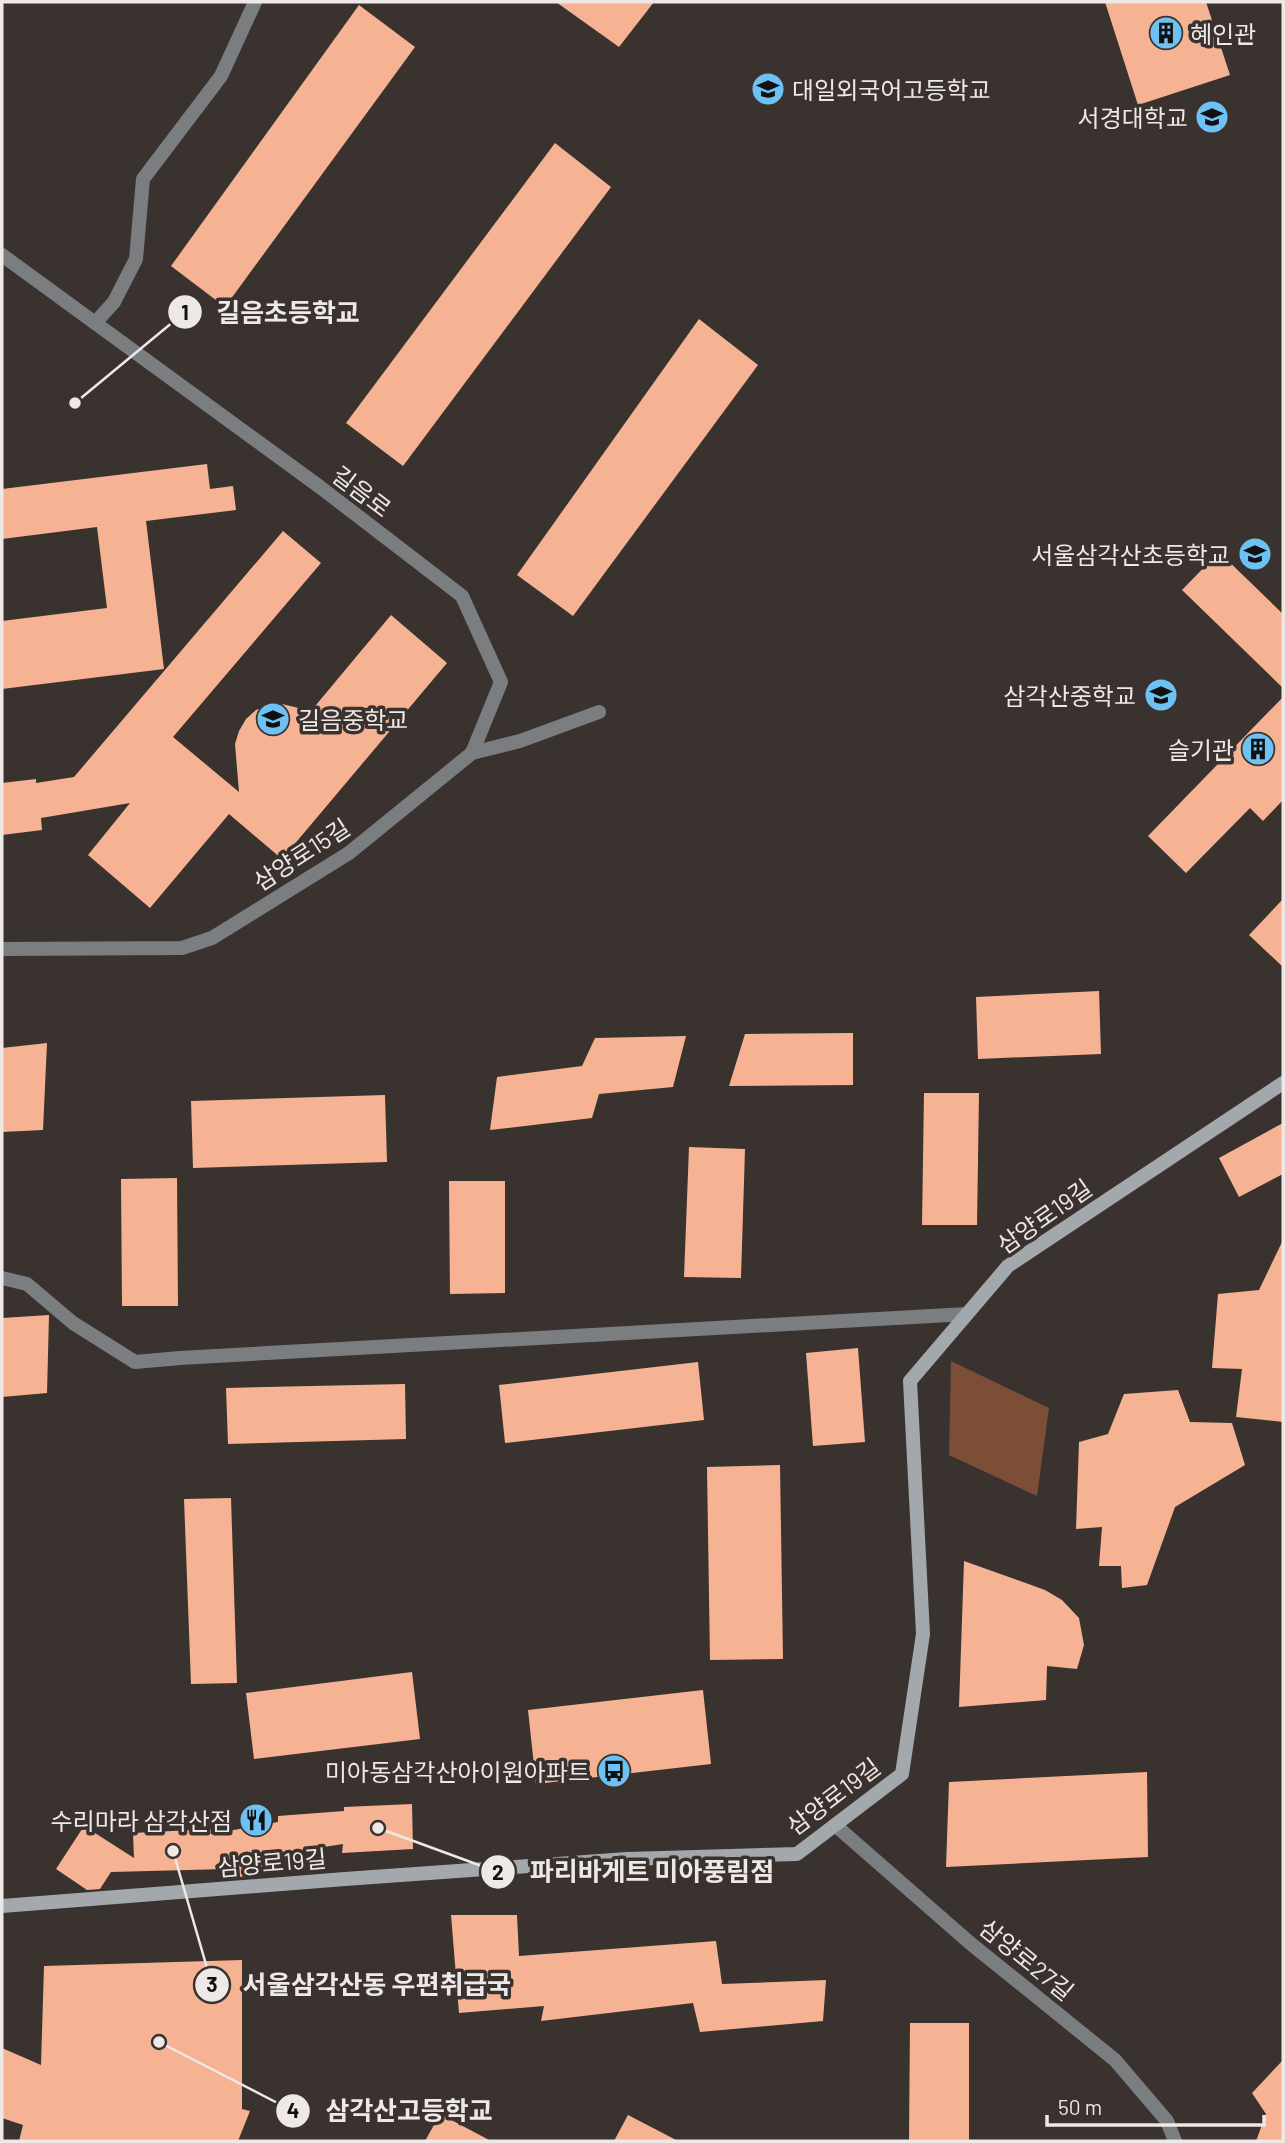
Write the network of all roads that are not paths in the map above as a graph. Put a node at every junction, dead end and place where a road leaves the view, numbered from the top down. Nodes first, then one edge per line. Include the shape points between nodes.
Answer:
1 (255, 2) edge
2 (2, 255) edge
3 (95, 323) junction
4 (599, 712) dead end
5 (472, 753) junction
6 (2, 949) edge
7 (1283, 1083) edge
8 (2, 1278) edge
9 (967, 1314) junction
10 (835, 1825) junction
11 (2, 1906) edge
12 (1175, 2141) edge

1 - 3 street via 221,76 143,179 136,259 114,302
2 - 3 street, 길음로
3 - 5 street, 길음로 via 320,486 462,596 500,682
4 - 5 street, 삼양로15길
5 - 6 street, 삼양로15길 via 349,853 212,938 182,948
7 - 9 street, 삼양로19길 via 1008,1266
8 - 9 street via 27,1284 74,1323 135,1362
9 - 10 street, 삼양로19길 via 910,1381 923,1634 901,1774
10 - 11 street, 삼양로19길 via 797,1854 599,1861
10 - 12 street, 삼양로27길 via 970,1943 1115,2060 1167,2121

